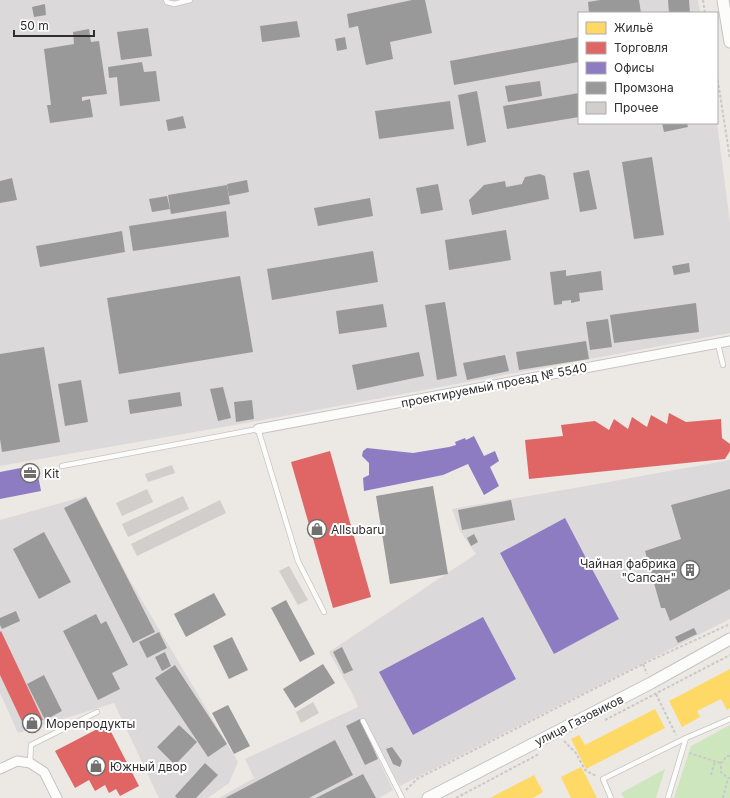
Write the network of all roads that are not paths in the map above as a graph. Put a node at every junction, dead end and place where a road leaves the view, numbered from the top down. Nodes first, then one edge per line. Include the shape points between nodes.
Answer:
1 (166, 0) edge
2 (190, 0) edge
3 (723, 0) edge
4 (730, 42) edge
5 (730, 341) edge
6 (718, 344) junction
7 (723, 365) dead end
8 (258, 429) junction
9 (62, 466) dead end
10 (324, 612) dead end
11 (730, 639) edge
12 (97, 712) dead end
13 (730, 719) edge
14 (363, 721) dead end
15 (686, 738) junction
16 (30, 763) junction
17 (0, 769) edge
18 (57, 798) edge
19 (402, 798) edge
20 (428, 798) edge
21 (611, 798) edge
22 (668, 798) edge

1 - 2 lane via 174,4
3 - 4 street
5 - 6 street, проектируемый проезд № 5540
6 - 7 lane
6 - 8 street, проектируемый проезд № 5540
8 - 9 lane
8 - 10 lane via 298,561
11 - 20 street, улица Газовиков via 651,683
12 - 16 lane via 31,744
13 - 15 lane
14 - 19 lane
15 - 21 lane via 603,780
15 - 22 lane
16 - 17 street via 17,761
16 - 18 street via 44,772

